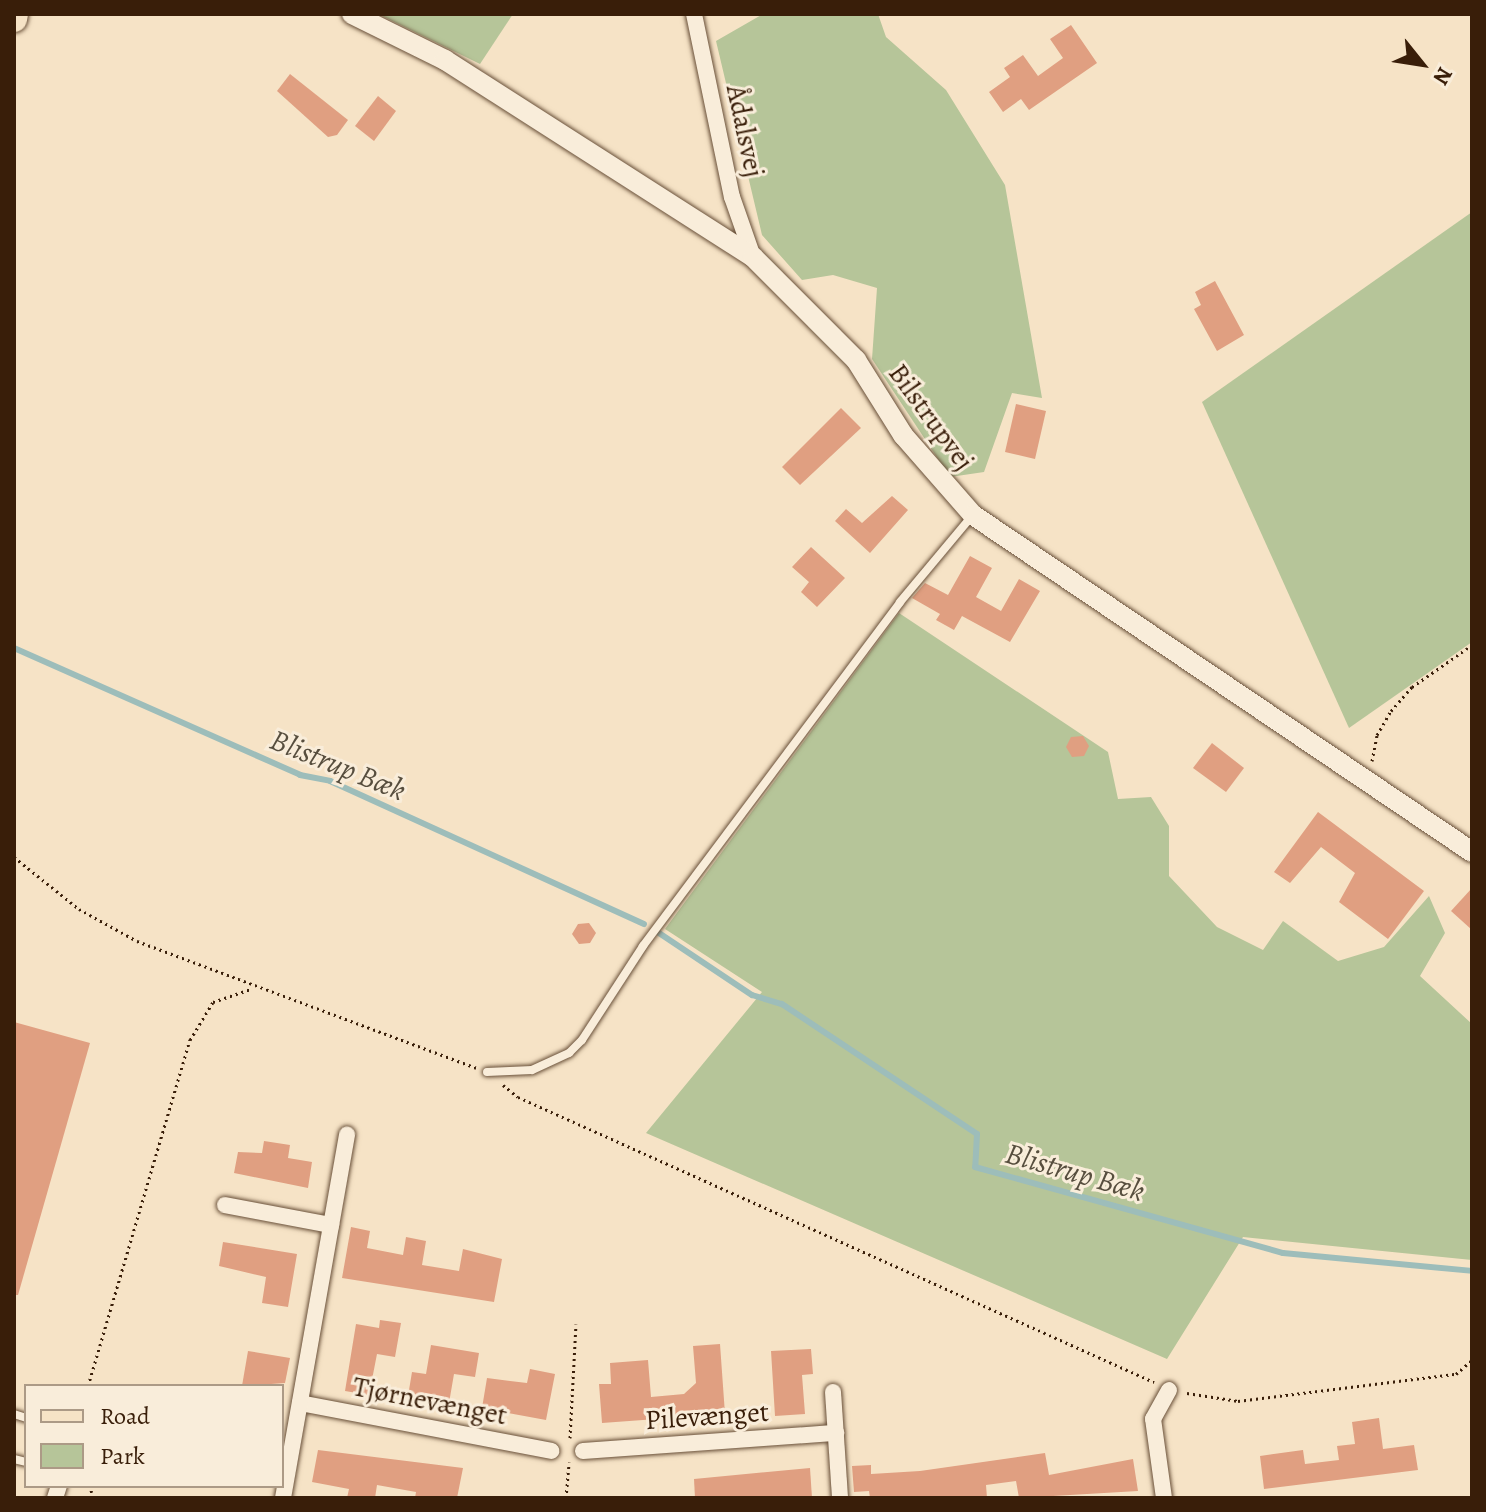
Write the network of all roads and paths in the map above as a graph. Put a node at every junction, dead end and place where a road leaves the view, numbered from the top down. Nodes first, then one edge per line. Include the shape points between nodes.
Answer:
1 (352, 14) edge
2 (694, 14) edge
3 (753, 257) junction
4 (973, 515) junction
5 (1472, 645) edge
6 (1368, 780) junction
7 (1472, 852) edge
8 (14, 857) edge
9 (255, 988) junction
10 (487, 1072) junction
11 (347, 1135) dead end
12 (225, 1205) dead end
13 (331, 1225) junction
14 (576, 1324) dead end
15 (1472, 1360) edge
16 (89, 1384) edge
17 (1169, 1390) junction
18 (833, 1392) dead end
19 (300, 1403) junction
20 (836, 1433) junction
21 (287, 1447) edge
22 (574, 1449) junction
23 (551, 1451) dead end
24 (284, 1485) edge
25 (566, 1498) edge
26 (840, 1498) edge
27 (1164, 1498) edge

1 - 3 street, Bilstrupvej via 445,60
2 - 3 street, Ådalsvej via 732,197
3 - 4 street, Bilstrupvej via 856,360 903,435
4 - 6 street, Bilstrupvej
4 - 10 lane via 900,602 671,907 582,1040 569,1053 532,1070
5 - 6 path via 1412,687 1391,711 1377,735
6 - 7 street, Bilstrupvej
8 - 9 path via 79,909 137,941
9 - 10 path
9 - 16 path via 213,1002 190,1040
10 - 17 path via 518,1097
11 - 13 street
12 - 13 street
13 - 19 street
14 - 22 path
15 - 17 path via 1456,1374 1238,1401
17 - 27 street via 1153,1419
18 - 20 street
19 - 21 street
19 - 23 street, Tjørnevænget
20 - 22 street, Pilevænget
20 - 26 street
21 - 24 street
22 - 25 path

